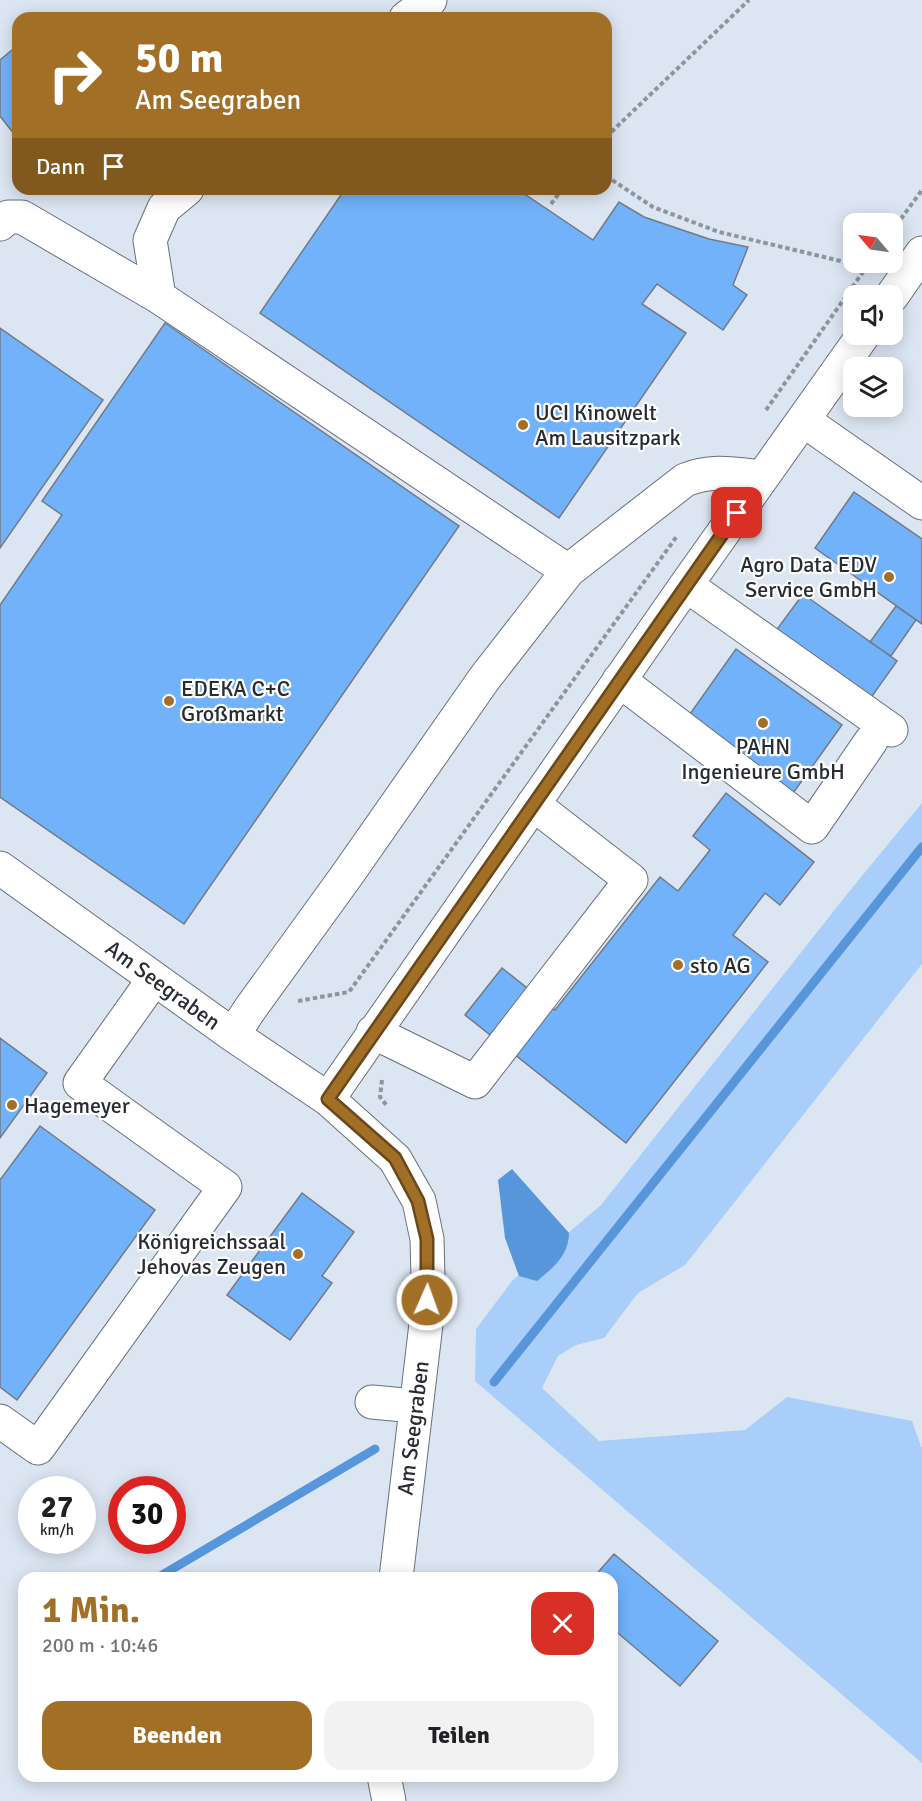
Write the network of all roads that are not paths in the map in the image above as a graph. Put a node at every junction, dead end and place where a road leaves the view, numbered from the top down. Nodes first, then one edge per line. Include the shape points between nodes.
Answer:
1 (430, 0) edge
2 (414, 12) edge
3 (180, 195) edge
4 (0, 224) edge
5 (922, 253) edge
6 (900, 285) edge
7 (159, 297) junction
8 (856, 345) edge
9 (802, 420) junction
10 (762, 477) junction
11 (922, 503) edge
12 (568, 571) junction
13 (686, 585) junction
14 (619, 680) junction
15 (533, 804) junction
16 (0, 868) edge
17 (154, 978) junction
18 (373, 1032) junction
19 (233, 1035) junction
20 (328, 1099) junction
21 (372, 1401) dead end
22 (416, 1406) junction
23 (0, 1421) edge
24 (397, 1572) edge
25 (385, 1782) edge
26 (389, 1801) edge

1 - 2 street
3 - 7 street via 164,208 150,240
4 - 7 street via 8,217 22,218
5 - 6 street
7 - 12 street
8 - 9 street
9 - 10 street
9 - 11 street
10 - 12 street via 723,472 686,480
10 - 13 street
12 - 19 street via 484,679
13 - 14 street
13 - 14 street via 881,735 812,827
14 - 15 street
15 - 18 street
15 - 18 street via 632,880 475,1082
16 - 17 street, Am Seegraben
17 - 19 street, Am Seegraben
17 - 23 street via 80,1083 225,1188 38,1448
18 - 20 street
19 - 20 street, Am Seegraben
20 - 22 street, Am Seegraben via 395,1158 418,1201 427,1239 428,1277
21 - 22 street
22 - 24 street, Am Seegraben
25 - 26 street

